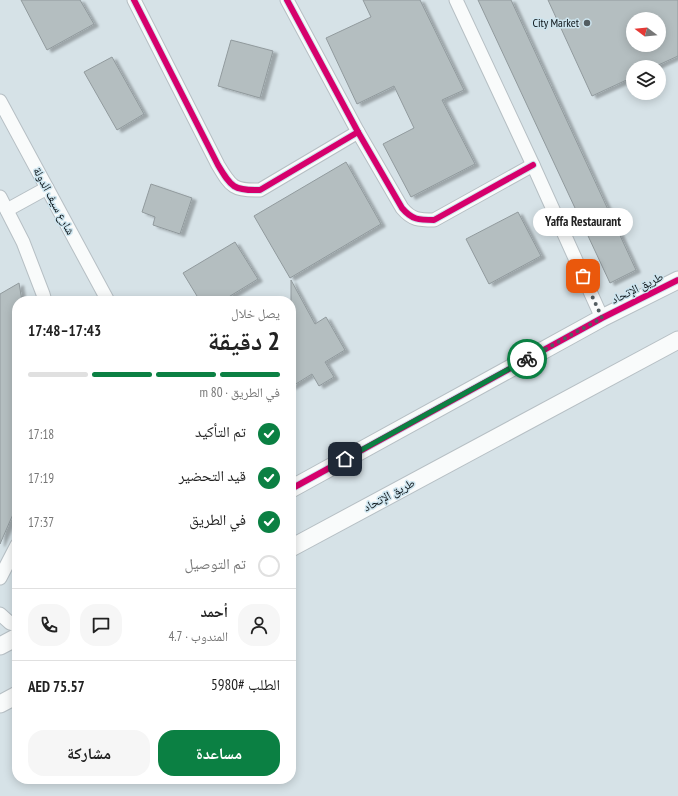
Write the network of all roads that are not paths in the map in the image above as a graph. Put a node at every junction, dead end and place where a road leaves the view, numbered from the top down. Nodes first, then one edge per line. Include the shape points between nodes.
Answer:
1 (134, 0) edge
2 (288, 0) edge
3 (456, 0) edge
4 (0, 101) edge
5 (358, 132) junction
6 (533, 165) junction
7 (47, 188) junction
8 (0, 197) edge
9 (7, 210) junction
10 (678, 280) edge
11 (43, 296) edge
12 (105, 296) edge
13 (602, 318) junction
14 (678, 340) edge
15 (296, 486) edge
16 (296, 545) edge
17 (12, 555) edge
18 (0, 578) edge
19 (0, 614) edge
20 (12, 624) edge
21 (12, 640) edge
22 (0, 646) edge
23 (12, 698) edge
24 (0, 704) edge

1 - 5 street via 218,165 227,181 234,187 260,190
2 - 5 street
3 - 6 street
4 - 7 street, شارع سيف الدولة
5 - 6 street via 402,208 409,216 420,220 434,220
6 - 13 street
7 - 9 street
7 - 12 street, شارع سيف الدولة
8 - 9 street
9 - 11 street via 23,242
10 - 13 street, طريق اﻹتحاد
13 - 15 street, طريق اﻹتحاد
14 - 16 street, طريق اﻹتحاد
17 - 18 street
19 - 20 street
21 - 22 street
23 - 24 street

